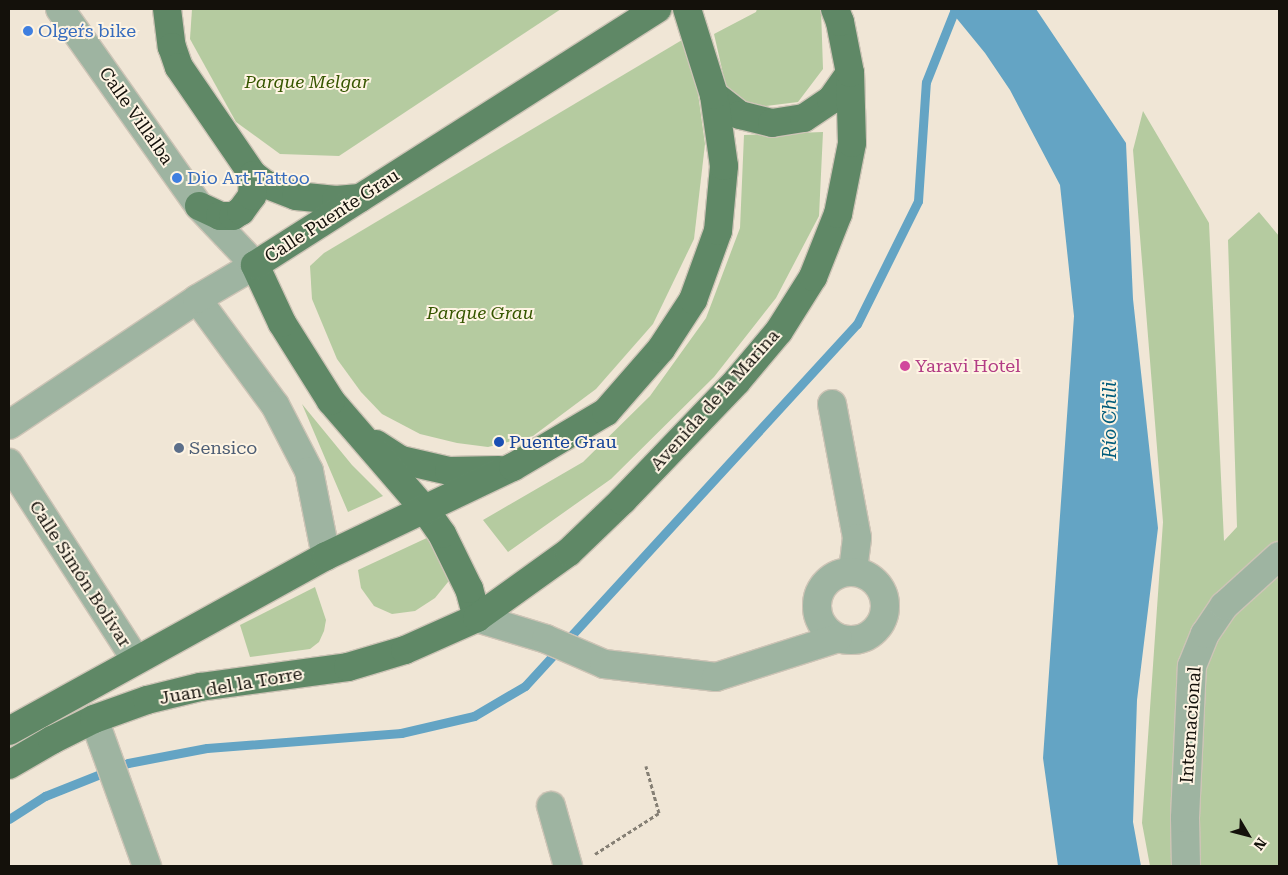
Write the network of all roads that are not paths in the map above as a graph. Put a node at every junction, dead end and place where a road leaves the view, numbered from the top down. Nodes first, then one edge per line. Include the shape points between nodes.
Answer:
1 (60, 9) edge
2 (167, 9) edge
3 (657, 9) edge
4 (687, 9) edge
5 (835, 9) edge
6 (850, 72) junction
7 (714, 95) junction
8 (253, 175) junction
9 (360, 198) junction
10 (200, 206) junction
11 (256, 266) junction
12 (197, 299) junction
13 (832, 404) dead end
14 (9, 424) edge
15 (356, 431) junction
16 (9, 463) edge
17 (513, 467) junction
18 (425, 510) junction
19 (326, 556) junction
20 (1279, 556) edge
21 (853, 572) junction
22 (477, 618) junction
23 (838, 638) junction
24 (405, 650) joint
25 (136, 660) junction
26 (98, 730) junction
27 (9, 731) edge
28 (9, 765) edge
29 (551, 806) dead end
30 (147, 866) edge
31 (568, 866) edge
32 (1186, 866) edge

1 - 10 street, Calle Villalba
2 - 8 main road via 172,47 179,67
3 - 9 main road, Calle Puente Grau
4 - 7 main road
5 - 6 main road, Avenida de la Marina
6 - 7 main road via 831,100 804,118 772,123 740,115
6 - 22 main road, Avenida de la Marina via 852,143 838,214 813,277 779,331 736,381 569,552
7 - 17 main road via 724,166 718,231 693,300 661,349 606,412
8 - 9 main road via 296,196 336,200
8 - 10 main road via 252,196 242,211 227,217 210,214
9 - 11 main road, Calle Puente Grau
10 - 11 street, Calle Villalba
11 - 12 street, Calle Puente Grau
11 - 15 main road via 282,324 306,364
12 - 14 street, Calle Puente Grau
12 - 19 street via 275,405 309,471
13 - 21 street via 858,538
15 - 17 main road via 401,460 449,471 496,471
15 - 18 main road
16 - 25 street, Calle Simón Bolívar
17 - 18 main road
18 - 19 main road
18 - 22 main road via 457,561
19 - 25 main road
20 - 32 street, Internacional via 1224,606 1204,634 1192,666
21 - 23 street via 833,578 819,594 818,615 829,633
21 - 23 street via 865,575 882,590 885,614 867,636 850,641
22 - 23 street via 546,639 604,664 716,677
22 - 24 main road, Avenida de la Marina
24 - 26 main road, Juan del la Torre via 348,667 200,687 147,700
25 - 27 main road
26 - 28 main road, Juan del la Torre via 52,740
26 - 30 street
29 - 31 street

